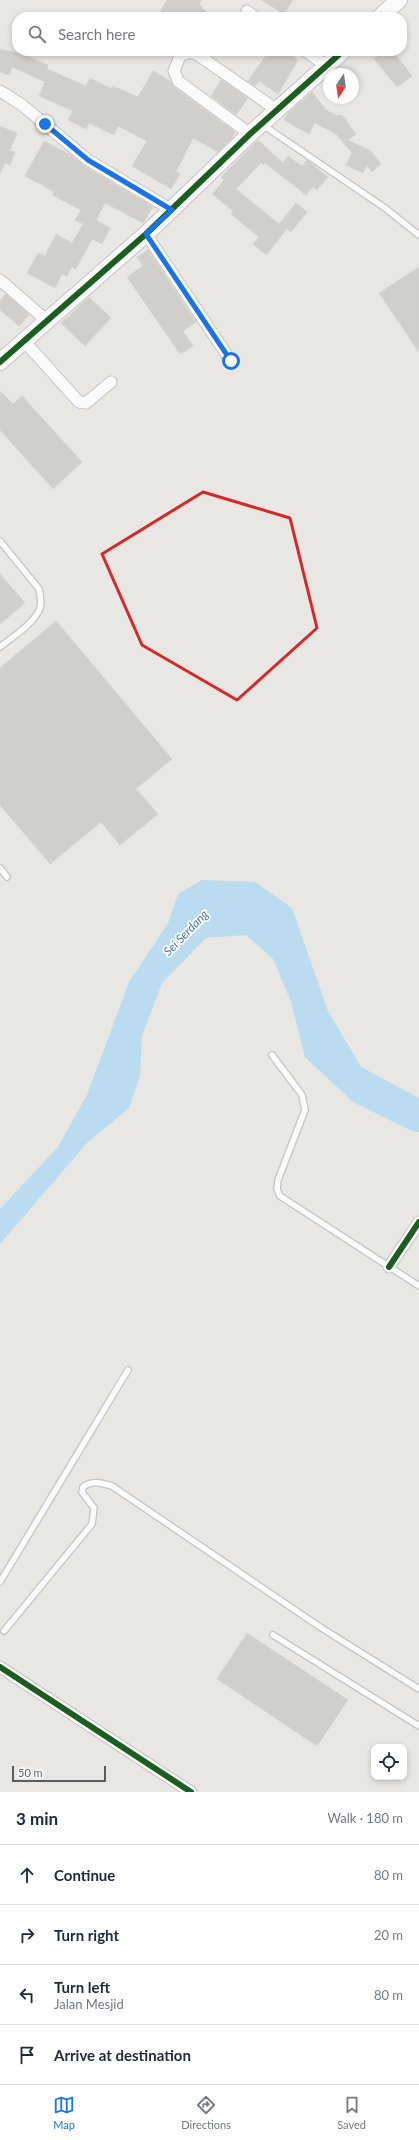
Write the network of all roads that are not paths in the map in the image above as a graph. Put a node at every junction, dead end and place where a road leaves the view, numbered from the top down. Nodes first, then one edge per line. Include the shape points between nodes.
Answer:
1 (399, 0) edge
2 (386, 12) edge
3 (180, 56) edge
4 (199, 56) edge
5 (312, 56) edge
6 (338, 56) edge
7 (327, 66) junction
8 (0, 91) edge
9 (278, 110) junction
10 (256, 129) junction
11 (172, 210) junction
12 (146, 234) junction
13 (419, 235) edge
14 (0, 280) edge
15 (47, 321) junction
16 (24, 341) junction
17 (231, 361) dead end
18 (0, 362) edge
19 (110, 382) dead end
20 (0, 541) edge
21 (0, 647) edge
22 (0, 868) edge
23 (7, 877) dead end
24 (272, 1055) dead end
25 (419, 1222) edge
26 (389, 1267) junction
27 (419, 1286) edge
28 (128, 1370) dead end
29 (0, 1582) edge
30 (4, 1631) dead end
31 (273, 1635) dead end
32 (0, 1667) edge
33 (419, 1689) edge
34 (419, 1726) edge
35 (191, 1792) edge

1 - 2 street
3 - 10 street via 174,71 178,81
4 - 9 street
5 - 7 street
6 - 7 street
7 - 9 street
8 - 11 street via 22,105 88,160
9 - 10 street
10 - 11 street
10 - 13 lane via 385,208
11 - 12 street
12 - 15 street
12 - 17 street
14 - 15 street
15 - 16 street
16 - 18 street
16 - 19 street via 79,402 86,404
20 - 21 lane via 39,589 41,598 40,607 31,620
22 - 23 lane
24 - 26 lane via 302,1095 305,1110 278,1180 280,1196
25 - 26 street
26 - 27 lane
28 - 29 lane
30 - 33 lane via 92,1524 94,1508 82,1492 82,1487 94,1482 102,1483 112,1486 313,1622
31 - 34 lane
32 - 35 street

